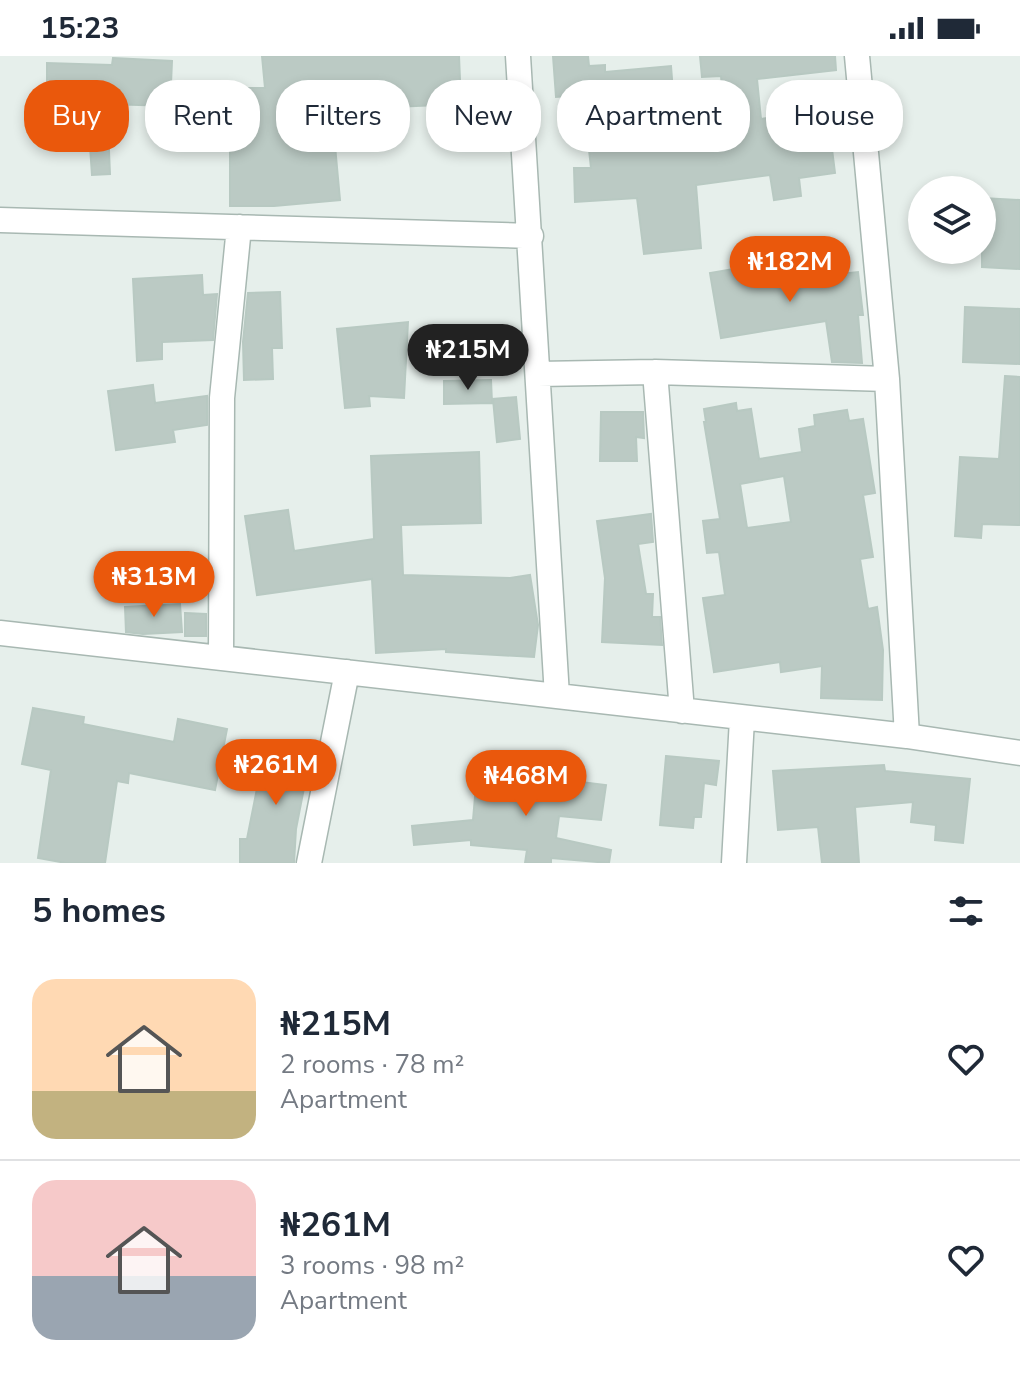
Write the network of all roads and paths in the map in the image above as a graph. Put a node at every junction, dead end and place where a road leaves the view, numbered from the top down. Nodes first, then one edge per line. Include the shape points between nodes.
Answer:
1 (518, 56) edge
2 (857, 56) edge
3 (0, 220) edge
4 (239, 227) junction
5 (531, 236) junction
6 (655, 372) junction
7 (538, 374) junction
8 (887, 379) junction
9 (0, 633) edge
10 (221, 658) junction
11 (347, 672) junction
12 (557, 696) junction
13 (682, 711) junction
14 (742, 719) junction
15 (907, 736) junction
16 (1020, 753) edge
17 (309, 863) edge
18 (734, 863) edge

1 - 5 street
2 - 8 street
3 - 4 street
4 - 5 street
4 - 10 street via 222,398
5 - 7 street
6 - 7 street
6 - 8 street
6 - 13 street
7 - 12 street
8 - 15 street
9 - 10 street
10 - 11 street
11 - 12 street
11 - 17 street
12 - 13 street
13 - 14 street
14 - 15 street
14 - 18 street
15 - 16 street

